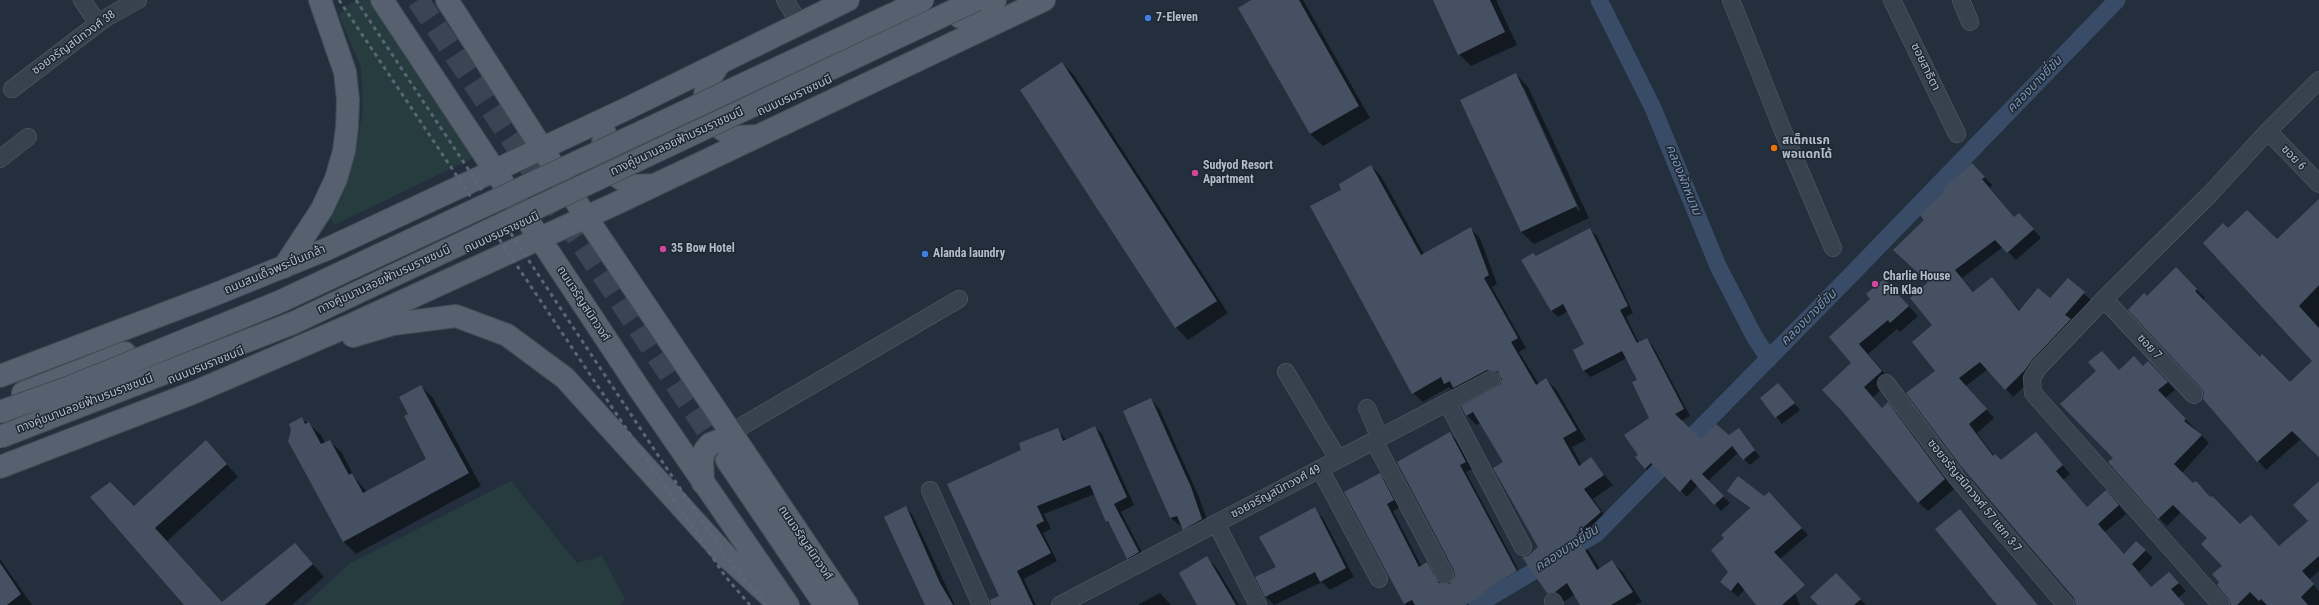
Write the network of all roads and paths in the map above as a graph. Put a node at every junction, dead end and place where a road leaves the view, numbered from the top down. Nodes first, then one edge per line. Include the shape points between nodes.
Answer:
1 (82, 0) edge
2 (138, 0) edge
3 (320, 0) edge
4 (382, 0) edge
5 (447, 0) edge
6 (785, 0) edge
7 (848, 0) edge
8 (899, 0) edge
9 (923, 0) edge
10 (976, 0) edge
11 (994, 0) edge
12 (1044, 0) edge
13 (1731, 0) edge
14 (1892, 0) edge
15 (1960, 0) edge
16 (1970, 22) dead end
17 (98, 23) junction
18 (800, 24) junction
19 (719, 64) junction
20 (2319, 80) edge
21 (12, 89) dead end
22 (620, 112) junction
23 (2271, 128) junction
24 (1957, 134) dead end
25 (756, 136) junction
26 (28, 137) dead end
27 (542, 147) junction
28 (0, 159) edge
29 (494, 169) junction
30 (2319, 184) edge
31 (656, 185) junction
32 (586, 218) junction
33 (539, 238) junction
34 (1833, 248) dead end
35 (327, 249) junction
36 (284, 267) junction
37 (959, 299) dead end
38 (2104, 299) junction
39 (353, 324) junction
40 (263, 363) junction
41 (2, 370) edge
42 (1286, 372) dead end
43 (1492, 379) dead end
44 (1886, 383) dead end
45 (2194, 395) dead end
46 (0, 402) edge
47 (1448, 402) junction
48 (1367, 408) dead end
49 (0, 412) edge
50 (730, 433) junction
51 (0, 437) edge
52 (1377, 439) junction
53 (0, 447) edge
54 (736, 458) junction
55 (1338, 459) junction
56 (0, 467) edge
57 (1320, 469) junction
58 (703, 483) junction
59 (930, 490) dead end
60 (1216, 523) junction
61 (1523, 547) dead end
62 (1445, 576) dead end
63 (1379, 579) dead end
64 (780, 605) edge
65 (788, 605) edge
66 (825, 605) edge
67 (847, 605) edge
68 (981, 605) edge
69 (1060, 605) edge
70 (1258, 605) edge
71 (2066, 605) edge
72 (2221, 605) edge

1 - 17 street
2 - 17 street, ซอยจรัญสนิทวงศ์ 38
3 - 36 main road via 345,72 348,100 344,151 336,179 322,209
4 - 29 main road, ถนนจรัญสนิทวงศ์
5 - 27 main road, ถนนจรัญสนิทวงศ์
6 - 18 street
7 - 18 main road
8 - 46 main road via 277,292
9 - 49 main road, ทางคู่ขนานลอยฟ้าบรมราชชนนี, bridge via 279,302 70,387
10 - 51 main road, ทางคู่ขนานลอยฟ้าบรมราชชนนี, bridge via 293,323
11 - 53 main road, ถนนบรมราชชนนี via 295,330
12 - 25 main road, ถนนบรมราชชนนี
13 - 34 street
14 - 24 street, ซอยสาธิตา
15 - 16 street
17 - 21 street, ซอยจรัญสนิทวงศ์ 38
18 - 19 main road
19 - 22 main road
19 - 25 main road via 707,83 703,105 712,124 735,137
20 - 23 street
22 - 27 main road
22 - 31 main road via 605,132 601,154 610,172 633,186
23 - 30 street, ซอย 6
23 - 38 street via 2210,194
25 - 31 main road, ถนนบรมราชชนนี
26 - 28 street
27 - 29 main road, ถนนสมเด็จพระปิ่นเกล้า
27 - 32 main road, ถนนจรัญสนิทวงศ์
29 - 33 main road, ถนนจรัญสนิทวงศ์
29 - 35 main road, ถนนสมเด็จพระปิ่นเกล้า
31 - 32 main road, ถนนบรมราชชนนี
32 - 33 main road, ถนนบรมราชชนนี
32 - 50 main road, ถนนจรัญสนิทวงศ์
33 - 39 main road
33 - 58 main road, ถนนจรัญสนิทวงศ์
35 - 36 main road, ถนนสมเด็จพระปิ่นเกล้า
35 - 39 main road via 350,253 365,266 372,282 369,303
36 - 41 main road, ถนนสมเด็จพระปิ่นเกล้า
37 - 50 street
38 - 45 street, ซอย 7
38 - 72 street via 2039,367 2032,378 2033,393
39 - 40 main road
40 - 56 main road
40 - 64 main road via 393,324 423,319 456,316 507,335 565,378 726,556
42 - 55 street
43 - 47 street, ซอยจรัญสนิทวงศ์ 49
44 - 71 street, ซอยจรัญสนิทวงศ์ 57 แยก 3-7 via 1957,478
47 - 52 street, ซอยจรัญสนิทวงศ์ 49
47 - 61 street
48 - 52 street
50 - 54 main road, ถนนจรัญสนิทวงศ์
52 - 55 street, ซอยจรัญสนิทวงศ์ 49
52 - 62 street
54 - 58 main road via 726,442 710,444 702,460
54 - 66 main road, ถนนจรัญสนิทวงศ์
54 - 67 main road, ถนนจรัญสนิทวงศ์
55 - 57 street, ซอยจรัญสนิทวงศ์ 49
57 - 60 street, ซอยจรัญสนิทวงศ์ 49
57 - 63 street
58 - 65 main road, ถนนจรัญสนิทวงศ์
59 - 68 street
60 - 69 street, ซอยจรัญสนิทวงศ์ 49
60 - 70 street

